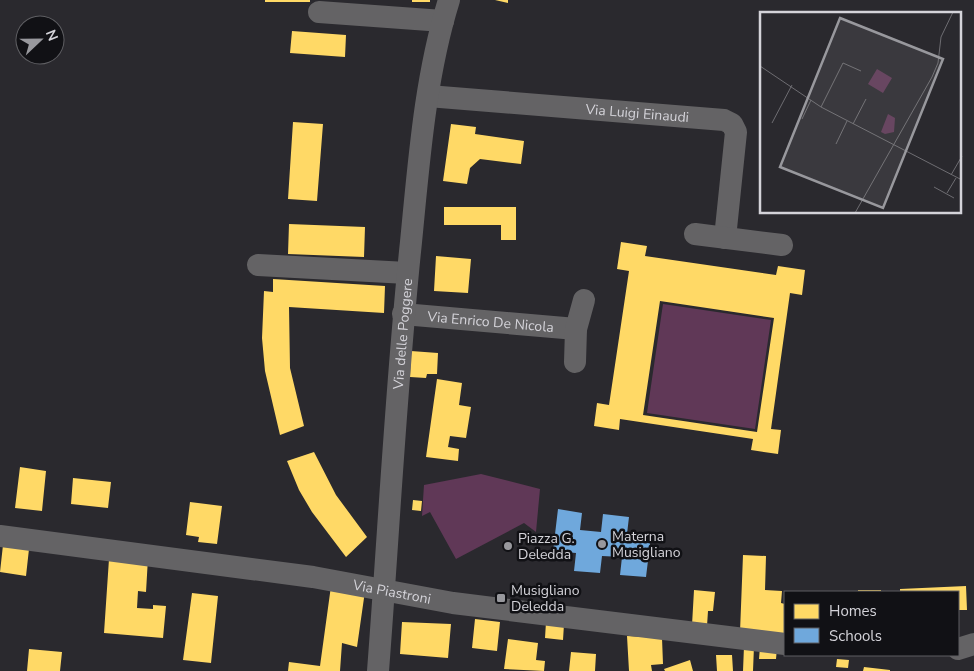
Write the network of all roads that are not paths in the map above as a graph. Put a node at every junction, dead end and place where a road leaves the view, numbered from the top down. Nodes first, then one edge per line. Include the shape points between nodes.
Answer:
1 (446, 10) edge
2 (319, 12) dead end
3 (428, 96) junction
4 (695, 234) dead end
5 (725, 238) junction
6 (782, 245) dead end
7 (258, 265) dead end
8 (408, 273) junction
9 (584, 300) dead end
10 (403, 314) junction
11 (576, 329) junction
12 (575, 362) dead end
13 (0, 536) edge
14 (384, 589) junction
15 (784, 644) edge
16 (974, 644) edge
17 (959, 648) edge
18 (378, 671) edge

1 - 2 street
1 - 3 street, Via delle Poggere
3 - 5 street, Via Luigi Einaudi via 724,120 732,124 736,132
3 - 8 street, Via delle Poggere
4 - 5 street
5 - 6 street
7 - 8 street
8 - 10 street, Via delle Poggere
9 - 11 street
10 - 11 street, Via Enrico De Nicola
10 - 14 street, Via delle Poggere
11 - 12 street
13 - 14 street, Via Piastroni
14 - 15 street, Via Piastroni via 462,605
14 - 18 street, Via delle Poggere
16 - 17 street

